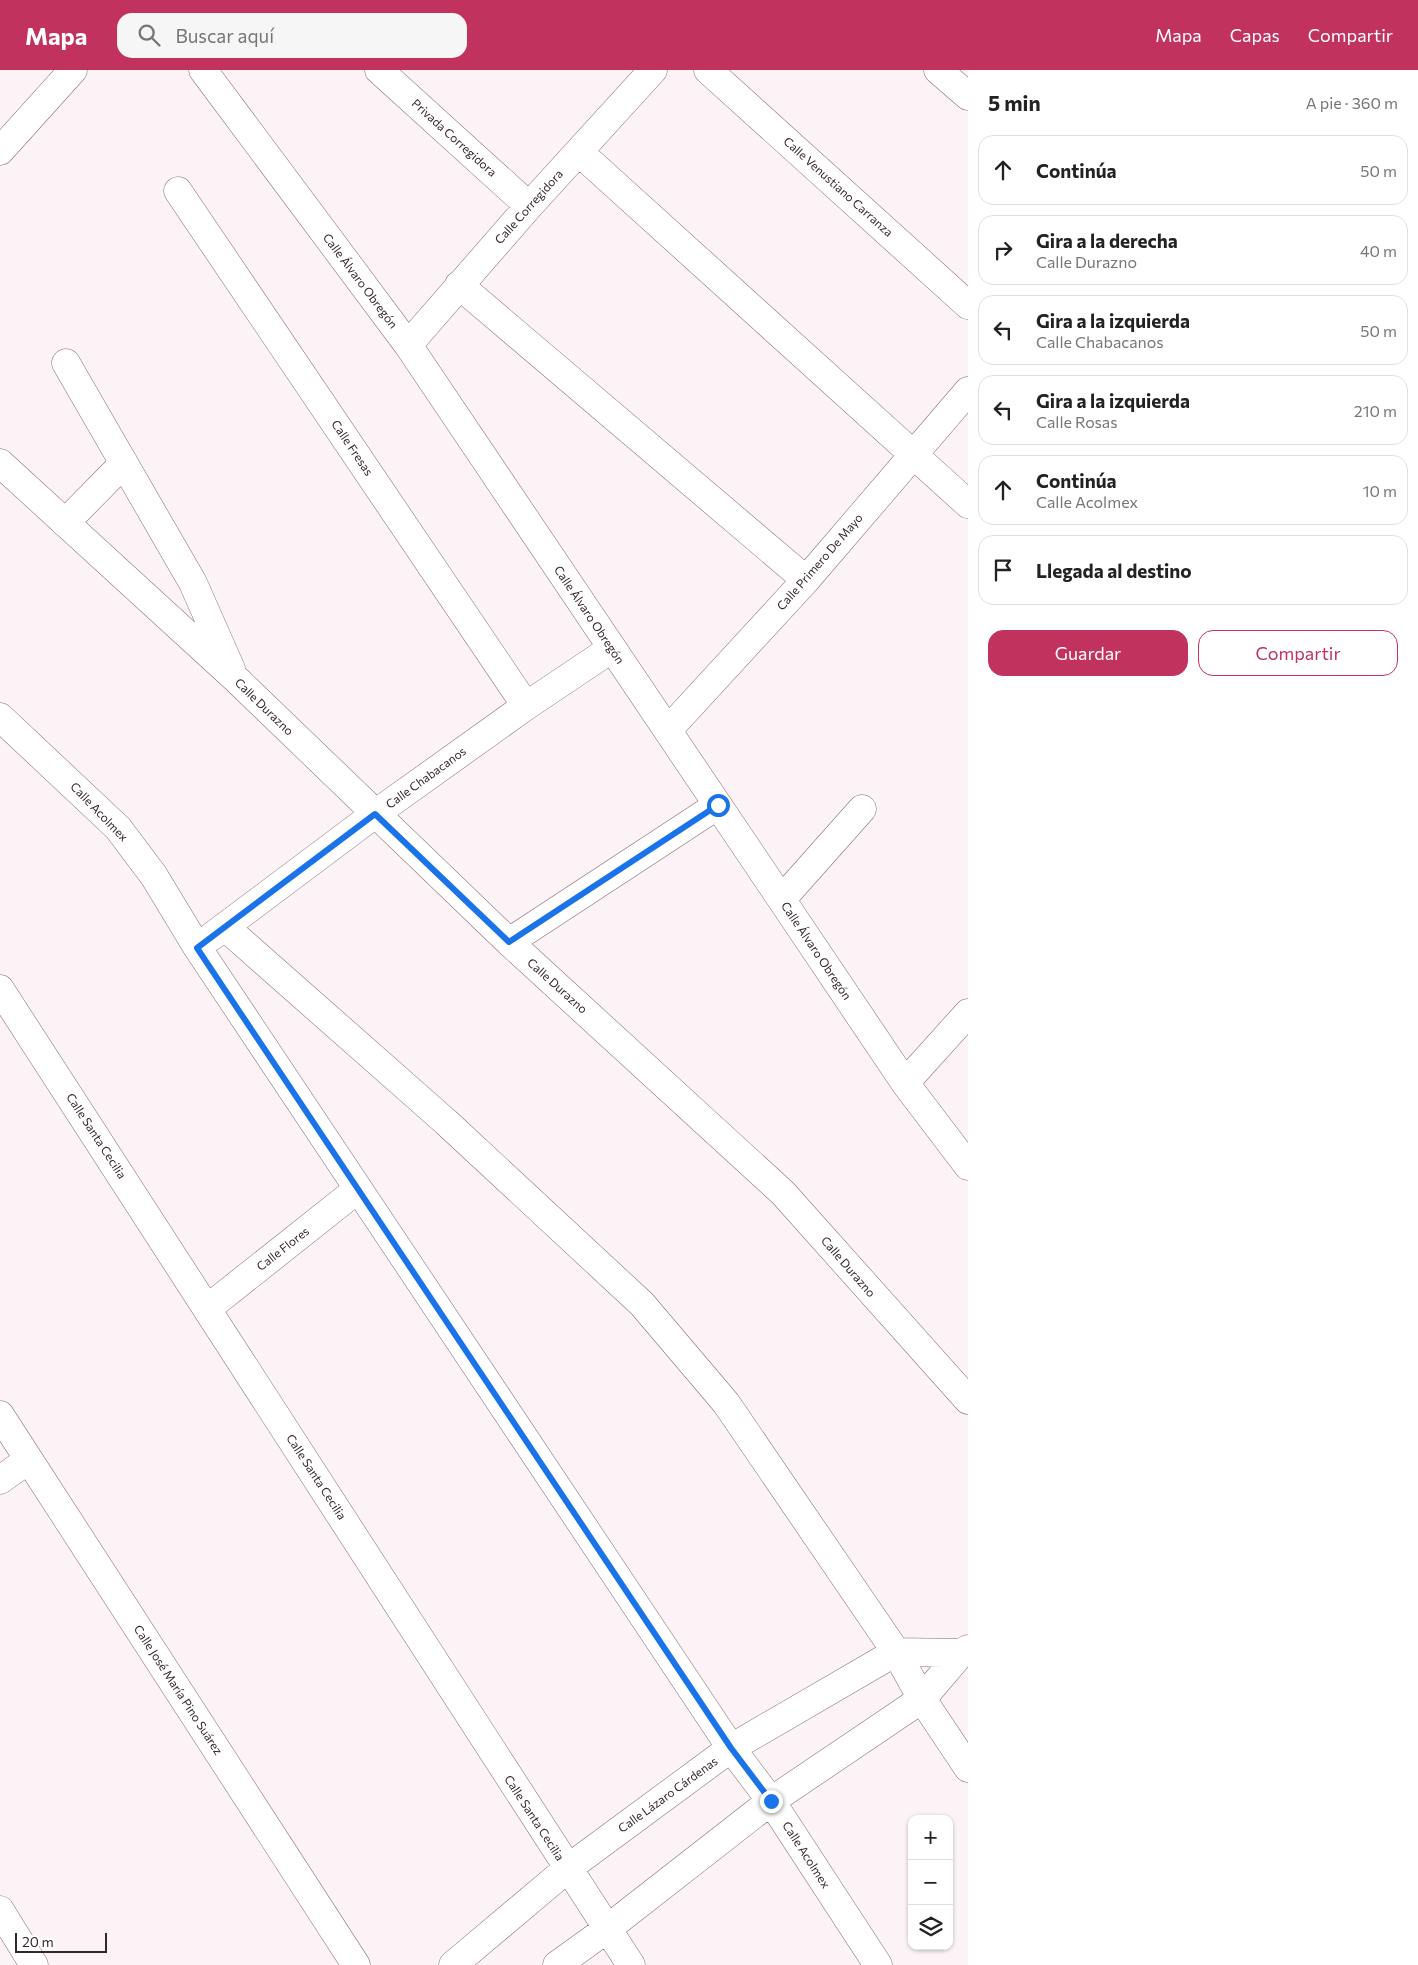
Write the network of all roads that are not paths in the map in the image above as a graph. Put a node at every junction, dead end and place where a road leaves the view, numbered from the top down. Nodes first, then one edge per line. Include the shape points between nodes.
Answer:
1 (72, 70) edge
2 (203, 70) edge
3 (379, 70) edge
4 (653, 70) edge
5 (708, 70) edge
6 (938, 70) edge
7 (968, 96) edge
8 (0, 151) edge
9 (579, 152) junction
10 (178, 190) dead end
11 (529, 206) junction
12 (459, 285) junction
13 (968, 304) edge
14 (408, 345) junction
15 (66, 363) dead end
16 (968, 391) edge
17 (913, 453) junction
18 (0, 463) edge
19 (124, 463) junction
20 (968, 504) edge
21 (65, 523) junction
22 (806, 580) junction
23 (611, 649) junction
24 (236, 679) junction
25 (526, 706) junction
26 (0, 717) edge
27 (668, 730) junction
28 (718, 805) junction
29 (862, 809) dead end
30 (375, 814) junction
31 (782, 900) junction
32 (225, 927) junction
33 (509, 942) junction
34 (197, 948) junction
35 (0, 989) edge
36 (968, 1013) edge
37 (905, 1082) junction
38 (968, 1166) edge
39 (358, 1189) junction
40 (208, 1308) junction
41 (968, 1400) edge
42 (0, 1415) edge
43 (28, 1460) junction
44 (0, 1480) edge
45 (964, 1651) edge
46 (896, 1652) junction
47 (922, 1698) junction
48 (731, 1748) junction
49 (968, 1768) edge
50 (771, 1801) junction
51 (567, 1869) junction
52 (0, 1910) edge
53 (607, 1929) junction
54 (34, 1965) edge
55 (356, 1965) edge
56 (453, 1965) edge
57 (557, 1965) edge
58 (631, 1965) edge
59 (878, 1965) edge

1 - 8 street
2 - 14 street, Calle Álvaro Obregón
3 - 11 street, Privada Corregidora
4 - 9 street, Calle Corregidora
5 - 13 street, Calle Venustiano Carranza
6 - 7 street
9 - 11 street, Calle Corregidora
9 - 17 street
10 - 25 street, Calle Fresas
11 - 12 street, Calle Corregidora
12 - 14 street, Calle Corregidora
12 - 22 street
14 - 23 street, Calle Álvaro Obregón
15 - 19 street
16 - 17 street, Calle Primero De Mayo
17 - 20 street
17 - 22 street, Calle Primero De Mayo
18 - 21 street, Calle Durazno
19 - 21 street
19 - 24 street via 193,583
21 - 24 street, Calle Durazno
22 - 27 street, Calle Primero De Mayo
23 - 25 street, Calle Chabacanos
23 - 27 street, Calle Álvaro Obregón
24 - 30 street, Calle Durazno
25 - 30 street, Calle Chabacanos
26 - 34 street, Calle Acolmex via 118,828 154,876
27 - 28 street, Calle Álvaro Obregón
28 - 31 street, Calle Álvaro Obregón
28 - 33 street
29 - 31 street
30 - 32 street, Calle Chabacanos
30 - 33 street, Calle Durazno
31 - 37 street, Calle Álvaro Obregón
32 - 34 street, Calle Chabacanos
32 - 46 street via 446,1122 642,1304 726,1403
33 - 41 street, Calle Durazno via 783,1193
34 - 39 street, Calle Acolmex
35 - 40 street, Calle Santa Cecilia
36 - 37 street
37 - 38 street, Calle Álvaro Obregón
39 - 40 street, Calle Flores
39 - 48 street, Calle Acolmex
40 - 51 street, Calle Santa Cecilia
42 - 43 street, Calle José María Pino Suárez
43 - 44 street
43 - 55 street, Calle José María Pino Suárez
45 - 46 street
45 - 47 street
46 - 47 street
46 - 48 street, Calle Lázaro Cárdenas
47 - 49 street
47 - 50 street
48 - 50 street, Calle Acolmex
48 - 51 street, Calle Lázaro Cárdenas
50 - 53 street
50 - 59 street, Calle Acolmex
51 - 53 street, Calle Santa Cecilia
51 - 56 street, Calle Lázaro Cárdenas
52 - 54 street
53 - 57 street
53 - 58 street, Calle Santa Cecilia

